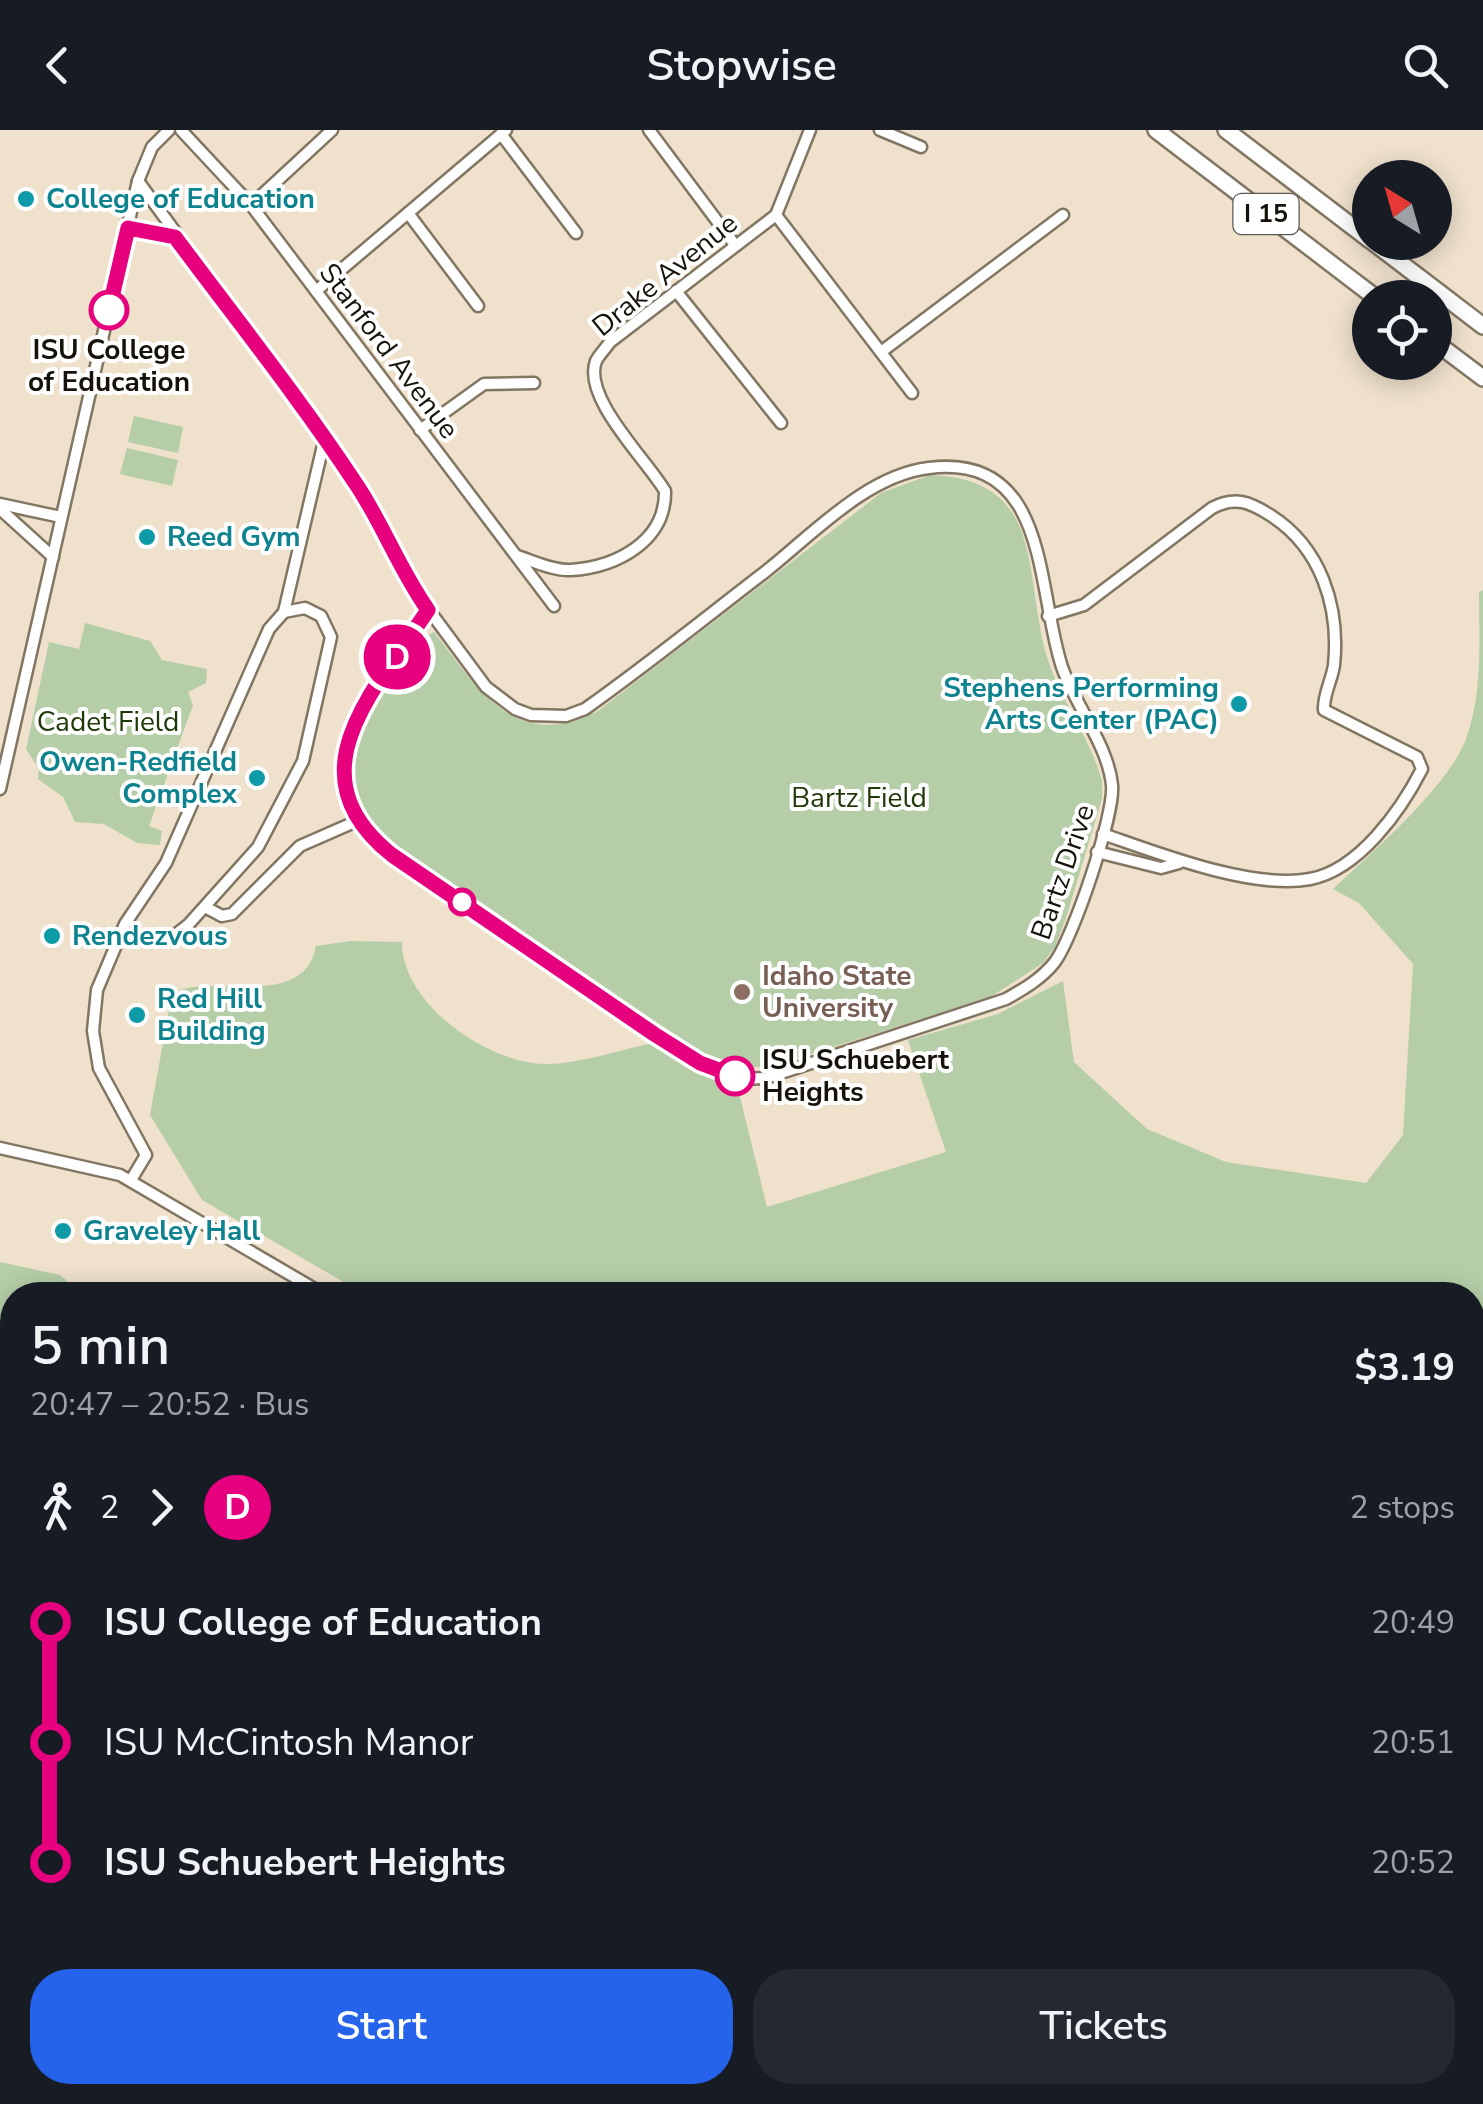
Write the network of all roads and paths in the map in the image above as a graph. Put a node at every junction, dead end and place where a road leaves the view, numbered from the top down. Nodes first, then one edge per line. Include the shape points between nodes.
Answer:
1 (169, 130) edge
2 (180, 130) edge
3 (332, 130) edge
4 (649, 130) edge
5 (880, 130) edge
6 (1156, 130) edge
7 (1226, 130) edge
8 (808, 131) edge
9 (503, 132) edge
10 (921, 146) dead end
11 (138, 180) junction
12 (251, 205) junction
13 (408, 213) junction
14 (1063, 214) dead end
15 (776, 215) junction
16 (1352, 226) edge
17 (128, 228) junction
18 (576, 233) dead end
19 (175, 237) junction
20 (735, 245) junction
21 (1397, 260) edge
22 (1352, 280) edge
23 (316, 291) junction
24 (676, 292) junction
25 (478, 306) dead end
26 (1483, 326) edge
27 (881, 352) junction
28 (1452, 355) edge
29 (1483, 378) edge
30 (534, 382) dead end
31 (912, 393) dead end
32 (781, 423) dead end
33 (420, 430) junction
34 (325, 437) junction
35 (0, 506) edge
36 (62, 518) junction
37 (516, 556) junction
38 (52, 557) junction
39 (554, 606) dead end
40 (428, 610) junction
41 (284, 612) junction
42 (1048, 616) junction
43 (0, 789) edge
44 (357, 821) junction
45 (1103, 834) junction
46 (1098, 852) junction
47 (1180, 863) junction
48 (205, 907) junction
49 (169, 940) dead end
50 (0, 1148) edge
51 (131, 1180) junction
52 (303, 1282) edge

1 - 11 street via 152,147
2 - 12 street, Stanford Avenue
3 - 12 street
4 - 20 street
5 - 10 street
6 - 22 highway, I 15
7 - 16 highway, I 15
8 - 15 street, Drake Avenue
9 - 13 street
9 - 18 street
11 - 17 street
11 - 19 street, Bartz Drive
12 - 23 street, Stanford Avenue
13 - 23 street
13 - 25 street
14 - 27 street
15 - 20 street, Drake Avenue
15 - 27 street
17 - 19 street
17 - 36 street
19 - 34 street, Bartz Drive
20 - 24 street, Drake Avenue
21 - 26 highway, I 15
23 - 33 street, Stanford Avenue
24 - 32 street
24 - 37 street, Drake Avenue via 610,342 596,362 594,382 665,491 656,530 611,562 582,568
27 - 31 street
28 - 29 highway
30 - 33 street via 484,384
33 - 37 street, Stanford Avenue
34 - 40 street, Bartz Drive
34 - 41 street
35 - 36 street
35 - 38 street
36 - 38 street
37 - 39 street, Stanford Avenue
38 - 43 street
40 - 42 street, Bartz Drive via 500,700 531,715 566,716 626,680 879,485 902,473 949,467 991,478 1022,508 1033,531
40 - 44 street via 346,742 344,789
41 - 48 street via 305,608 321,616 331,636 303,761 258,847
41 - 51 street via 269,629 166,864 125,924 97,990 93,1032 99,1068 146,1155
42 - 45 street, Bartz Drive via 1112,784
42 - 47 street via 1084,605 1222,503 1243,501 1276,519 1320,570 1335,622 1324,710 1417,758 1422,769 1376,835 1325,874 1293,880
44 - 46 street, Bartz Drive via 392,855 654,1034 700,1063 744,1079 766,1078 982,1008 1027,987 1063,947
44 - 48 street via 300,846 232,914
45 - 46 street, Bartz Drive
45 - 47 street
46 - 47 street via 1161,868
48 - 49 street
50 - 51 street
51 - 52 street

